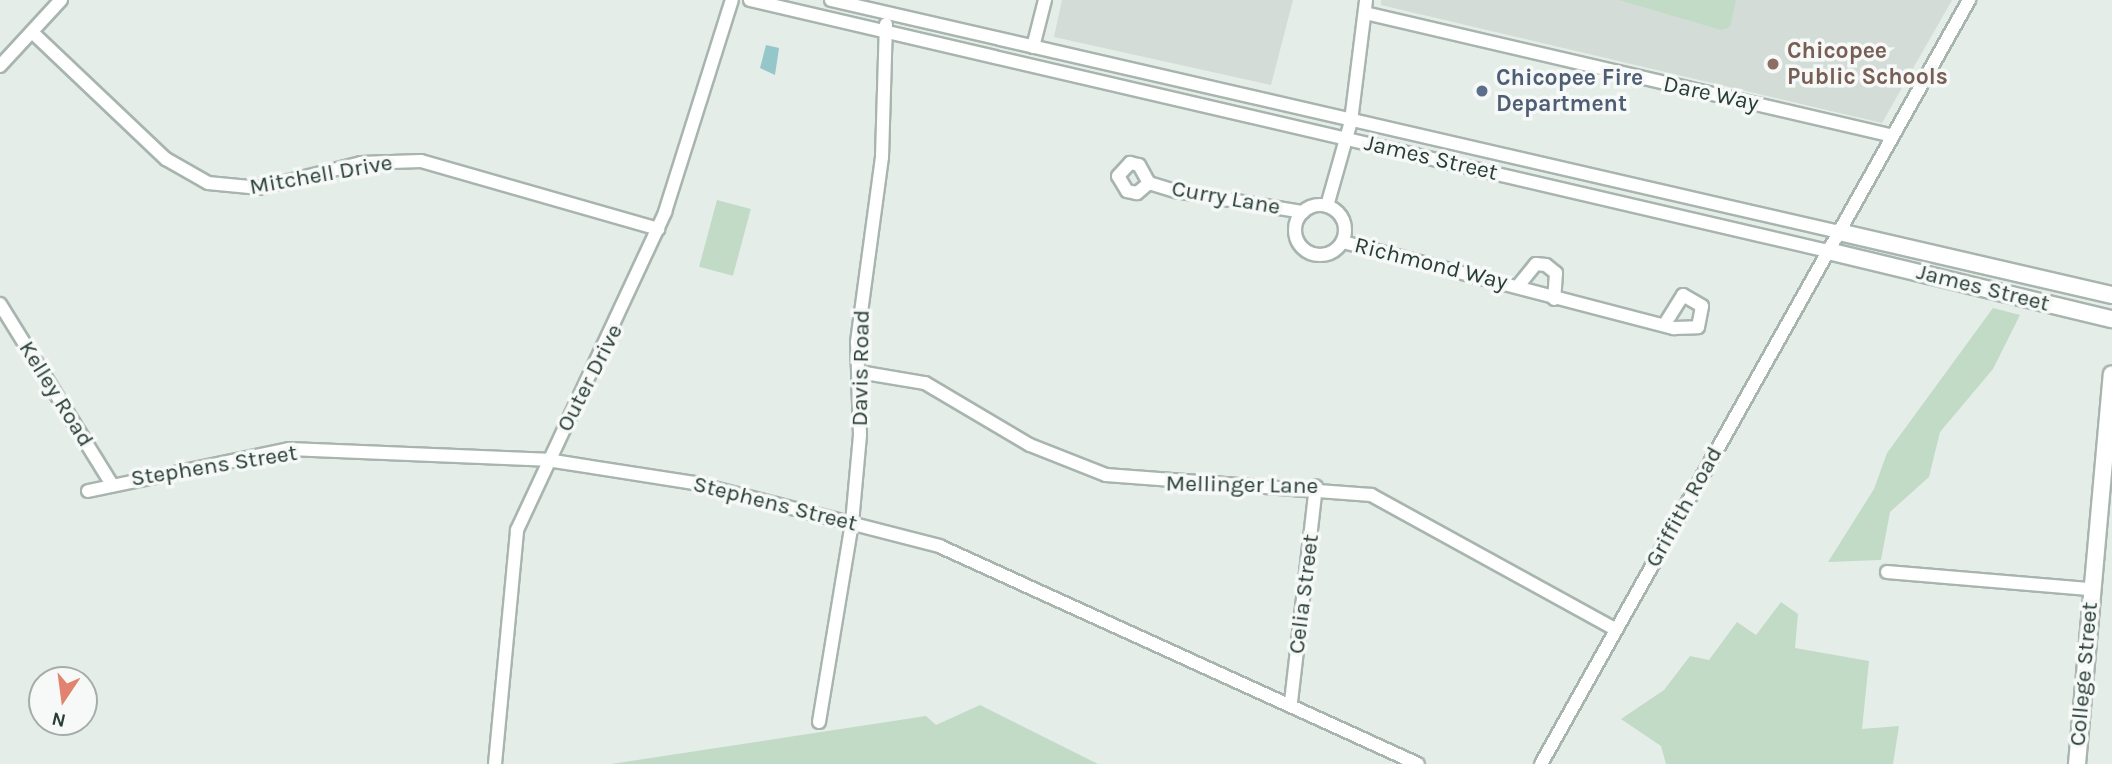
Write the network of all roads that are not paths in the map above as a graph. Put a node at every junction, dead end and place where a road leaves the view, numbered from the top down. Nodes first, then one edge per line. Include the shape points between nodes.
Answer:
1 (61, 0) edge
2 (732, 0) edge
3 (750, 0) edge
4 (831, 0) edge
5 (1045, 0) edge
6 (1969, 0) edge
7 (1366, 6) edge
8 (889, 13) junction
9 (885, 31) junction
10 (32, 32) junction
11 (1033, 47) junction
12 (0, 66) edge
13 (1351, 121) junction
14 (1893, 136) junction
15 (1347, 138) junction
16 (1149, 183) dead end
17 (1327, 206) junction
18 (1303, 212) junction
19 (658, 229) junction
20 (1839, 232) junction
21 (1343, 242) junction
22 (1828, 251) junction
23 (1518, 286) junction
24 (2112, 295) edge
25 (1554, 299) junction
26 (0, 304) edge
27 (2112, 319) edge
28 (1666, 322) dead end
29 (859, 372) junction
30 (2112, 375) edge
31 (547, 460) junction
32 (111, 483) junction
33 (1316, 486) junction
34 (88, 492) dead end
35 (852, 523) junction
36 (1886, 572) dead end
37 (2091, 589) junction
38 (1615, 629) junction
39 (1291, 702) junction
40 (819, 722) dead end
41 (495, 764) edge
42 (1418, 764) edge
43 (1541, 764) edge
44 (2077, 764) edge

1 - 10 street
2 - 19 street, Outer Drive
3 - 9 street, James Street
4 - 8 street, James Street
5 - 11 street
6 - 14 street, Griffith Road
7 - 13 street
7 - 14 street, Dare Way
8 - 9 street, Davis Road
8 - 11 street, James Street
9 - 15 street, James Street
9 - 29 street, Davis Road via 882,157 857,342
10 - 12 street
10 - 19 street, Mitchell Drive via 166,159 208,183 261,188 360,163 411,160 485,175
11 - 13 street, James Street
13 - 15 street
13 - 20 street, James Street
14 - 20 street, Griffith Road
15 - 17 street
15 - 22 street, James Street
16 - 18 street, Curry Lane
17 - 18 street
17 - 21 street via 1345,227
18 - 21 street via 1295,229 1301,247 1319,255
19 - 31 street, Outer Drive via 610,341
20 - 22 street, Griffith Road
20 - 24 main road, James Street
21 - 23 street, Richmond Way
22 - 27 main road, James Street
22 - 38 street, Griffith Road
23 - 25 street, Richmond Way
23 - 25 street, Richmond Way via 1536,264 1546,265 1556,273
25 - 28 street, Richmond Way
26 - 32 street, Kelley Road
29 - 33 street, Mellinger Lane via 900,374 937,388 1030,445 1106,475 1168,484
29 - 35 street, Davis Road
30 - 37 main road, College Street
31 - 32 street, Stephens Street via 289,449
31 - 35 street, Stephens Street via 694,483
31 - 41 street, Outer Drive via 512,552
32 - 34 street, Stephens Street
33 - 38 street, Mellinger Lane via 1392,503
33 - 39 street, Celia Street
35 - 39 street, Stephens Street via 1001,570
35 - 40 street, Davis Road
36 - 37 street
37 - 44 main road, College Street
38 - 43 street, Griffith Road
39 - 42 street, Stephens Street

